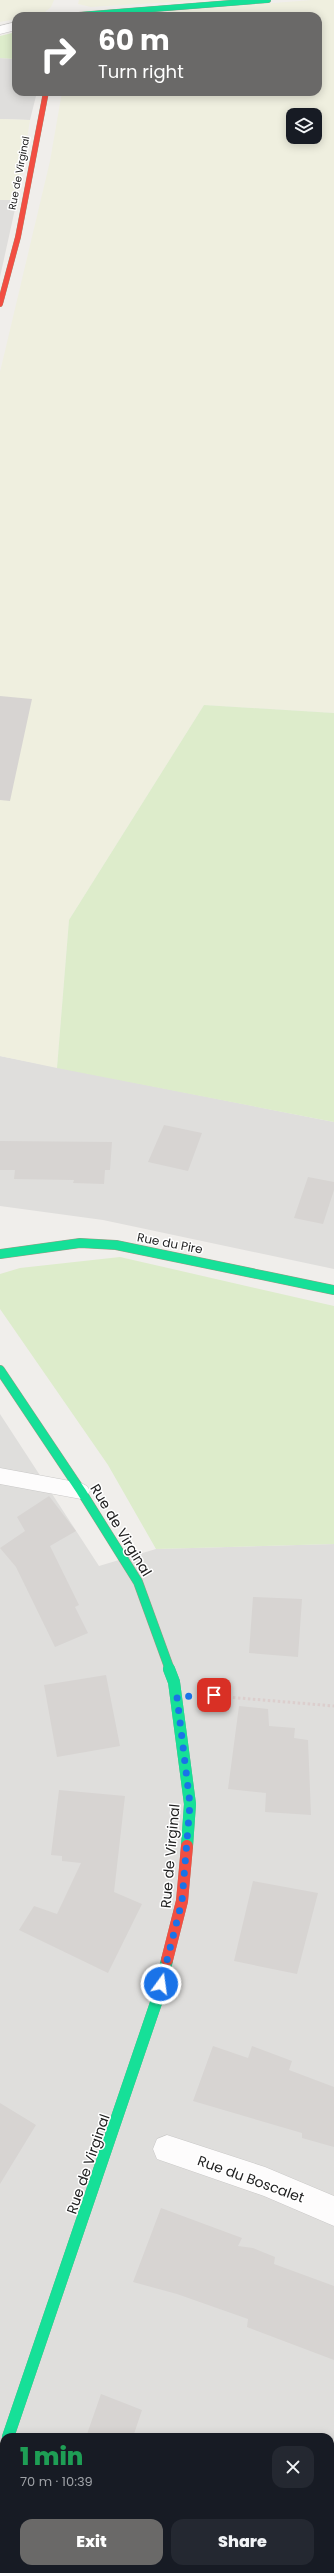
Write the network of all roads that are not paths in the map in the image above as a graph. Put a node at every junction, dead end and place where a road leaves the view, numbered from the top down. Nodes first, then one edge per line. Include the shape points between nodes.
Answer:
1 (268, 0) edge
2 (65, 5) dead end
3 (63, 12) edge
4 (90, 12) edge
5 (12, 27) edge
6 (0, 30) edge
7 (45, 96) edge
8 (0, 304) edge
9 (0, 1254) edge
10 (334, 1290) edge
11 (0, 1370) edge
12 (0, 1476) edge
13 (81, 1491) junction
14 (167, 2149) dead end
15 (334, 2211) edge
16 (9, 2433) edge

1 - 4 street
2 - 3 street
5 - 6 street
7 - 8 street, Rue de Virginal via 18,237
9 - 10 street, Rue du Pire via 80,1243 116,1244
11 - 13 street, Rue de Virginal
12 - 13 lane
13 - 16 street, Rue de Virginal via 138,1582 174,1682 190,1804 182,1901 158,1997
14 - 15 street, Rue du Boscalet via 265,2182

